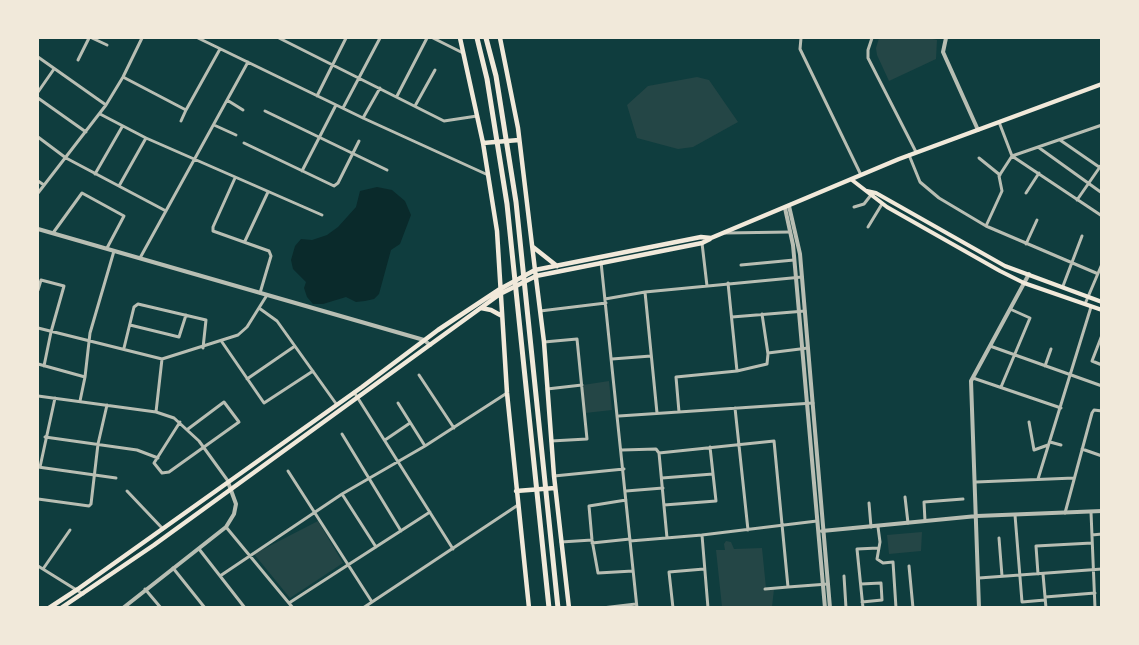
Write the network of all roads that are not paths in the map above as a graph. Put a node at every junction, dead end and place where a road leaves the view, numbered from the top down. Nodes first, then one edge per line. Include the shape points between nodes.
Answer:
1 (90, 38) edge
2 (142, 38) edge
3 (198, 38) edge
4 (280, 38) edge
5 (346, 38) edge
6 (380, 38) edge
7 (427, 38) edge
8 (433, 38) edge
9 (460, 38) edge
10 (477, 38) edge
11 (486, 38) edge
12 (500, 38) edge
13 (801, 38) edge
14 (872, 38) edge
15 (946, 38) edge
16 (107, 45) dead end
17 (220, 48) junction
18 (464, 53) junction
19 (38, 57) edge
20 (78, 60) dead end
21 (248, 62) junction
22 (332, 65) junction
23 (54, 68) junction
24 (435, 70) dead end
25 (123, 77) junction
26 (359, 77) junction
27 (1102, 84) edge
28 (380, 88) junction
29 (38, 92) edge
30 (317, 96) junction
31 (397, 96) junction
32 (38, 98) edge
33 (227, 100) junction
34 (106, 105) junction
35 (336, 105) junction
36 (415, 106) junction
37 (342, 108) junction
38 (186, 110) junction
39 (243, 110) dead end
40 (265, 111) dead end
41 (100, 114) junction
42 (477, 116) junction
43 (363, 118) junction
44 (181, 120) dead end
45 (999, 122) junction
46 (214, 124) junction
47 (1102, 125) edge
48 (122, 126) junction
49 (978, 130) junction
50 (86, 132) junction
51 (236, 135) dead end
52 (38, 137) edge
53 (319, 137) junction
54 (146, 138) junction
55 (519, 140) junction
56 (1060, 140) junction
57 (359, 141) dead end
58 (244, 142) dead end
59 (483, 143) junction
60 (1038, 147) junction
61 (353, 153) junction
62 (916, 153) junction
63 (909, 155) junction
64 (1012, 156) junction
65 (66, 158) junction
66 (979, 158) dead end
67 (194, 160) junction
68 (1101, 167) edge
69 (387, 170) dead end
70 (302, 171) junction
71 (96, 174) junction
72 (1039, 174) junction
73 (862, 175) junction
74 (1000, 175) junction
75 (488, 176) junction
76 (235, 178) junction
77 (852, 180) junction
78 (38, 181) edge
79 (1088, 183) junction
80 (44, 185) junction
81 (119, 186) junction
82 (865, 190) junction
83 (268, 192) junction
84 (1102, 192) edge
85 (38, 193) edge
86 (1026, 193) dead end
87 (871, 195) junction
88 (1077, 200) junction
89 (882, 204) junction
90 (787, 207) junction
91 (854, 207) dead end
92 (166, 211) junction
93 (322, 216) dead end
94 (1102, 216) edge
95 (1037, 220) dead end
96 (986, 226) junction
97 (868, 227) dead end
98 (38, 229) edge
99 (790, 232) junction
100 (52, 233) junction
101 (726, 233) junction
102 (1082, 236) dead end
103 (711, 238) junction
104 (245, 242) junction
105 (702, 243) junction
106 (1026, 244) junction
107 (532, 246) junction
108 (107, 248) junction
109 (114, 250) junction
110 (601, 256) junction
111 (140, 258) junction
112 (794, 260) junction
113 (602, 263) junction
114 (1071, 264) junction
115 (1102, 264) edge
116 (741, 265) dead end
117 (557, 266) junction
118 (535, 270) junction
119 (1096, 272) junction
120 (1029, 274) junction
121 (536, 276) junction
122 (802, 277) junction
123 (796, 278) junction
124 (1024, 283) junction
125 (728, 284) junction
126 (707, 286) junction
127 (1063, 286) junction
128 (38, 290) edge
129 (500, 291) junction
130 (645, 292) junction
131 (260, 293) junction
132 (267, 295) junction
133 (1088, 296) junction
134 (606, 301) junction
135 (1102, 302) edge
136 (1085, 304) junction
137 (1091, 307) junction
138 (259, 308) junction
139 (480, 308) junction
140 (1010, 309) junction
141 (805, 310) junction
142 (1102, 310) edge
143 (540, 311) junction
144 (799, 311) junction
145 (762, 314) junction
146 (186, 315) junction
147 (502, 316) junction
148 (732, 317) junction
149 (130, 325) junction
150 (38, 328) edge
151 (51, 332) junction
152 (1102, 335) edge
153 (424, 340) junction
154 (90, 342) junction
155 (222, 342) junction
156 (544, 342) junction
157 (430, 345) junction
158 (295, 346) junction
159 (990, 346) junction
160 (124, 348) junction
161 (203, 348) junction
162 (808, 348) junction
163 (802, 349) junction
164 (1051, 349) dead end
165 (768, 353) junction
166 (1014, 355) junction
167 (652, 356) junction
168 (162, 359) junction
169 (612, 359) junction
170 (38, 364) edge
171 (1102, 365) edge
172 (44, 366) junction
173 (1045, 366) junction
174 (313, 371) junction
175 (737, 371) junction
176 (1069, 374) junction
177 (419, 375) dead end
178 (86, 377) junction
179 (973, 378) junction
180 (247, 379) junction
181 (582, 385) junction
182 (1102, 386) edge
183 (1001, 388) junction
184 (547, 389) junction
185 (507, 393) junction
186 (356, 394) junction
187 (38, 396) edge
188 (55, 398) junction
189 (80, 401) junction
190 (398, 403) dead end
191 (813, 403) junction
192 (807, 404) junction
193 (107, 405) junction
194 (337, 405) junction
195 (735, 408) junction
196 (1061, 408) junction
197 (156, 412) junction
198 (679, 412) junction
199 (1102, 412) edge
200 (657, 413) junction
201 (618, 416) junction
202 (180, 422) junction
203 (1029, 422) dead end
204 (410, 423) junction
205 (454, 428) junction
206 (188, 429) junction
207 (342, 434) dead end
208 (45, 437) junction
209 (385, 440) junction
210 (551, 441) junction
211 (1049, 443) junction
212 (98, 444) junction
213 (738, 444) junction
214 (1061, 444) dead end
215 (425, 446) junction
216 (710, 447) junction
217 (204, 448) junction
218 (1082, 449) junction
219 (622, 450) junction
220 (659, 453) junction
221 (1102, 456) edge
222 (158, 458) junction
223 (398, 461) junction
224 (39, 467) edge
225 (624, 469) junction
226 (288, 471) dead end
227 (93, 474) junction
228 (713, 474) junction
229 (554, 476) junction
230 (369, 477) junction
231 (116, 478) dead end
232 (662, 478) junction
233 (1074, 478) junction
234 (1038, 479) junction
235 (228, 482) junction
236 (976, 482) junction
237 (231, 488) junction
238 (555, 488) junction
239 (662, 488) junction
240 (127, 491) dead end
241 (516, 491) junction
242 (626, 491) junction
243 (342, 494) junction
244 (905, 497) dead end
245 (38, 499) edge
246 (963, 499) dead end
247 (626, 500) junction
248 (869, 503) dead end
249 (518, 505) junction
250 (664, 505) junction
251 (1102, 511) edge
252 (316, 512) junction
253 (430, 512) junction
254 (1091, 512) junction
255 (1065, 513) junction
256 (1015, 514) junction
257 (977, 516) junction
258 (818, 521) junction
259 (925, 522) junction
260 (908, 523) junction
261 (782, 526) junction
262 (878, 526) junction
263 (226, 527) junction
264 (871, 527) junction
265 (163, 529) junction
266 (70, 530) dead end
267 (748, 530) junction
268 (400, 531) junction
269 (821, 531) junction
270 (1102, 534) edge
271 (702, 535) junction
272 (1092, 535) junction
273 (667, 538) junction
274 (1000, 538) dead end
275 (630, 540) junction
276 (592, 541) junction
277 (561, 542) junction
278 (1092, 543) junction
279 (376, 548) junction
280 (878, 548) junction
281 (199, 549) junction
282 (453, 549) junction
283 (249, 556) junction
284 (38, 566) edge
285 (350, 566) junction
286 (910, 566) dead end
287 (173, 568) junction
288 (705, 569) junction
289 (1102, 569) edge
290 (43, 570) junction
291 (1094, 570) junction
292 (633, 571) junction
293 (1040, 574) junction
294 (1020, 575) junction
295 (220, 576) junction
296 (844, 576) dead end
297 (1002, 576) junction
298 (979, 578) junction
299 (861, 584) junction
300 (826, 585) junction
301 (788, 587) junction
302 (145, 588) junction
303 (78, 589) junction
304 (765, 590) dead end
305 (1095, 593) junction
306 (83, 594) junction
307 (1045, 599) junction
308 (372, 602) junction
309 (862, 602) junction
310 (289, 603) junction
311 (637, 606) edge
312 (49, 608) edge
313 (61, 608) edge
314 (124, 608) edge
315 (161, 608) edge
316 (205, 608) edge
317 (245, 608) edge
318 (293, 608) edge
319 (363, 608) edge
320 (529, 608) edge
321 (549, 608) edge
322 (558, 608) edge
323 (569, 608) edge
324 (602, 608) edge
325 (672, 608) edge
326 (708, 608) edge
327 (825, 608) edge
328 (830, 608) edge
329 (846, 608) edge
330 (863, 608) edge
331 (896, 608) edge
332 (913, 608) edge
333 (979, 608) edge
334 (1046, 608) edge
335 (1095, 608) edge

1 - 16 street
1 - 20 street
2 - 25 street
3 - 17 street
4 - 22 street
5 - 22 street
6 - 26 street
7 - 31 street
8 - 18 street
9 - 18 main road
10 - 321 highway via 488,79 507,204
11 - 322 highway via 496,76 516,202
12 - 55 main road
13 - 73 street via 800,49
14 - 62 street via 868,58
15 - 49 street via 943,52
17 - 21 street
17 - 38 street
18 - 42 main road
19 - 23 street
21 - 30 street
21 - 33 street
22 - 26 street
22 - 30 street
23 - 29 street
23 - 34 street
24 - 36 street
25 - 34 street
25 - 38 street
26 - 28 street
26 - 37 street
27 - 45 main road
28 - 31 street
28 - 43 street
30 - 35 street
31 - 36 street
32 - 50 street
33 - 39 street
33 - 46 street
34 - 41 street
35 - 37 street
35 - 53 street
36 - 42 street via 444,121
37 - 43 street
38 - 44 street
40 - 53 street
41 - 48 street
41 - 50 street
42 - 59 main road
43 - 75 street
45 - 49 main road
45 - 64 street
46 - 51 street
46 - 67 street
47 - 56 street
48 - 54 street
48 - 71 street
49 - 62 main road
50 - 65 street
52 - 65 street
53 - 61 street
53 - 70 street
54 - 67 street
54 - 81 street
55 - 59 main road
55 - 107 main road
56 - 60 street
56 - 68 street
57 - 61 street
58 - 70 street
59 - 75 main road
60 - 64 street
60 - 79 street
61 - 69 street
61 - 70 street via 336,186
62 - 63 main road
63 - 73 main road
63 - 96 street via 923,187
64 - 72 street
64 - 74 street
65 - 71 street
65 - 80 street
66 - 74 street
67 - 76 street
67 - 92 street
68 - 79 street
71 - 81 street
72 - 86 street
72 - 88 street
73 - 77 main road
74 - 96 street via 1002,191
75 - 129 main road via 497,231
76 - 83 street
76 - 104 street via 213,231
77 - 82 main road
77 - 90 main road
78 - 80 street
79 - 84 street
79 - 88 street
80 - 85 street
81 - 92 street
82 - 87 main road
82 - 120 main road via 876,192 1005,266
83 - 93 street
83 - 104 street
87 - 89 main road
87 - 91 street via 864,204
88 - 94 street
89 - 97 street
89 - 124 main road
90 - 99 street
90 - 101 main road
90 - 122 street via 798,242
92 - 111 street
95 - 106 street
96 - 106 street
98 - 100 street
99 - 101 street
99 - 112 street
100 - 108 street
100 - 108 street via 82,193 124,216
101 - 103 main road
102 - 114 street
103 - 105 main road
103 - 110 main road via 701,237
104 - 131 street via 270,253
105 - 113 main road
105 - 126 street
106 - 114 street
107 - 117 main road
107 - 118 main road
108 - 109 street
109 - 111 street
109 - 154 street
110 - 113 street
110 - 117 main road
111 - 131 street
112 - 116 street
112 - 123 street
113 - 121 main road
113 - 134 street
114 - 119 street
114 - 127 street
115 - 119 street
117 - 118 main road
118 - 121 main road
118 - 129 main road
119 - 133 street
120 - 124 street
120 - 127 main road
121 - 129 main road
121 - 143 main road
122 - 123 street
122 - 141 street
123 - 125 street
123 - 144 street
124 - 136 main road
124 - 140 street
125 - 126 street
125 - 148 street
126 - 130 street
127 - 133 main road
128 - 151 street via 40,280 64,286
129 - 139 main road
129 - 147 main road
129 - 153 main road
130 - 134 street
130 - 167 street
131 - 132 street
132 - 138 street
132 - 153 street
133 - 135 main road
133 - 136 street
134 - 143 street
134 - 169 street
136 - 137 main road
137 - 142 main road
137 - 176 street
138 - 155 street via 243,331
138 - 158 street via 277,320
139 - 147 main road
139 - 157 main road
140 - 159 street
140 - 166 street via 1030,318
141 - 144 street
141 - 162 street
143 - 156 main road
144 - 145 street
144 - 163 street
145 - 148 street
145 - 165 street
146 - 149 street via 138,304 134,307
146 - 149 street via 179,337
146 - 161 street via 207,321
147 - 185 main road
148 - 175 street
149 - 160 street
150 - 151 street
151 - 154 street
151 - 172 street
152 - 171 street via 1092,361
153 - 157 street
153 - 186 main road
154 - 160 street
154 - 178 street
155 - 161 street
155 - 180 street
156 - 181 street via 577,339
156 - 184 main road
157 - 186 main road
158 - 174 street
158 - 180 street
159 - 166 street
159 - 179 street
160 - 168 street
161 - 168 street
162 - 163 street
162 - 191 street
163 - 165 street
163 - 192 street
164 - 173 street
165 - 175 street via 767,364
166 - 173 street
166 - 183 street
167 - 169 street
167 - 200 street
168 - 197 street
169 - 201 street
170 - 172 street
172 - 178 street
173 - 176 street
174 - 180 street via 266,404
174 - 194 street
175 - 198 street via 676,377
176 - 182 street
176 - 196 street
177 - 205 street
178 - 189 street
179 - 183 street
179 - 236 street
181 - 184 street
181 - 210 street via 587,439
183 - 196 street
184 - 210 main road
185 - 205 street
185 - 241 main road
186 - 194 main road
186 - 209 street
186 - 237 main road
187 - 188 street
188 - 189 street
188 - 208 street
189 - 193 street
190 - 204 street
191 - 192 street
191 - 269 street
192 - 195 street
192 - 258 street
193 - 197 street
193 - 212 street
194 - 235 main road
195 - 198 street
195 - 213 street
196 - 211 street
197 - 202 street
198 - 200 street
199 - 218 street via 1093,412
200 - 201 street
201 - 219 street
202 - 206 street
202 - 222 street
203 - 211 street via 1034,450
204 - 209 street
204 - 215 street
205 - 215 street
206 - 217 street
206 - 217 street via 225,403 238,423
207 - 230 street
208 - 212 street
208 - 224 street
209 - 223 street
210 - 229 main road
211 - 214 street
211 - 234 street
212 - 222 street via 137,450
212 - 227 street
213 - 216 street
213 - 261 street via 774,441
213 - 267 street
215 - 223 street
216 - 220 street
216 - 228 street
217 - 222 street via 166,474 154,466
217 - 235 street
218 - 221 street
218 - 233 street
219 - 220 street via 656,449
219 - 225 street
220 - 232 street
223 - 230 street
223 - 253 street
224 - 227 street
225 - 229 street
225 - 242 street
226 - 252 street
227 - 231 street
227 - 245 street via 90,505
228 - 232 street
228 - 250 street via 716,501
229 - 238 main road
230 - 243 street
230 - 268 street
232 - 239 street
233 - 234 street
233 - 255 street
234 - 236 street
235 - 237 street
235 - 265 main road
236 - 257 street
237 - 263 street via 236,508
237 - 306 main road
238 - 241 main road
238 - 277 main road
239 - 242 street
239 - 250 street
240 - 265 street
241 - 249 main road
242 - 247 street
243 - 252 street
243 - 279 street
244 - 260 street
246 - 259 street via 924,502
247 - 275 street
247 - 276 street via 589,506
248 - 264 street
249 - 282 street
249 - 320 main road
250 - 273 street
251 - 254 street
252 - 283 street
252 - 285 street
253 - 268 street
253 - 282 street
254 - 255 street
254 - 272 street
255 - 256 street
256 - 257 street
256 - 294 street
257 - 259 street
257 - 298 street
258 - 261 street
258 - 269 street
259 - 260 street
260 - 262 street
261 - 267 street
261 - 301 street
262 - 264 street
262 - 280 street
263 - 281 street
263 - 283 street
264 - 269 street
265 - 303 main road
266 - 290 street
267 - 271 street
268 - 279 street
269 - 300 street
270 - 272 street
271 - 273 street
271 - 288 street
272 - 278 street
273 - 275 street
274 - 297 street
275 - 276 street
275 - 292 street
276 - 277 street
276 - 292 street via 598,573
277 - 323 main road
278 - 291 street
278 - 293 street via 1036,546
279 - 285 street
280 - 299 street via 857,549
280 - 331 street via 877,559 883,563 894,562
281 - 287 street
281 - 295 street
282 - 308 street
283 - 295 street
283 - 310 street
284 - 290 street
285 - 308 street
285 - 310 street
286 - 332 street
287 - 302 street
287 - 316 street
288 - 325 street via 669,572
288 - 326 street
289 - 291 street
290 - 303 street
291 - 293 street
291 - 305 street
292 - 311 street
293 - 294 street
293 - 307 street
294 - 297 street
294 - 307 street via 1022,602
295 - 317 street
296 - 329 street
297 - 298 street
298 - 333 street
299 - 309 street
299 - 309 street via 881,583 882,600
300 - 301 street
300 - 327 street
300 - 328 street
301 - 304 street
302 - 314 street
302 - 315 street
303 - 306 street
303 - 312 main road
305 - 307 street
305 - 335 street
306 - 313 main road
307 - 334 street
308 - 319 street
309 - 330 street
310 - 318 street
311 - 324 street

